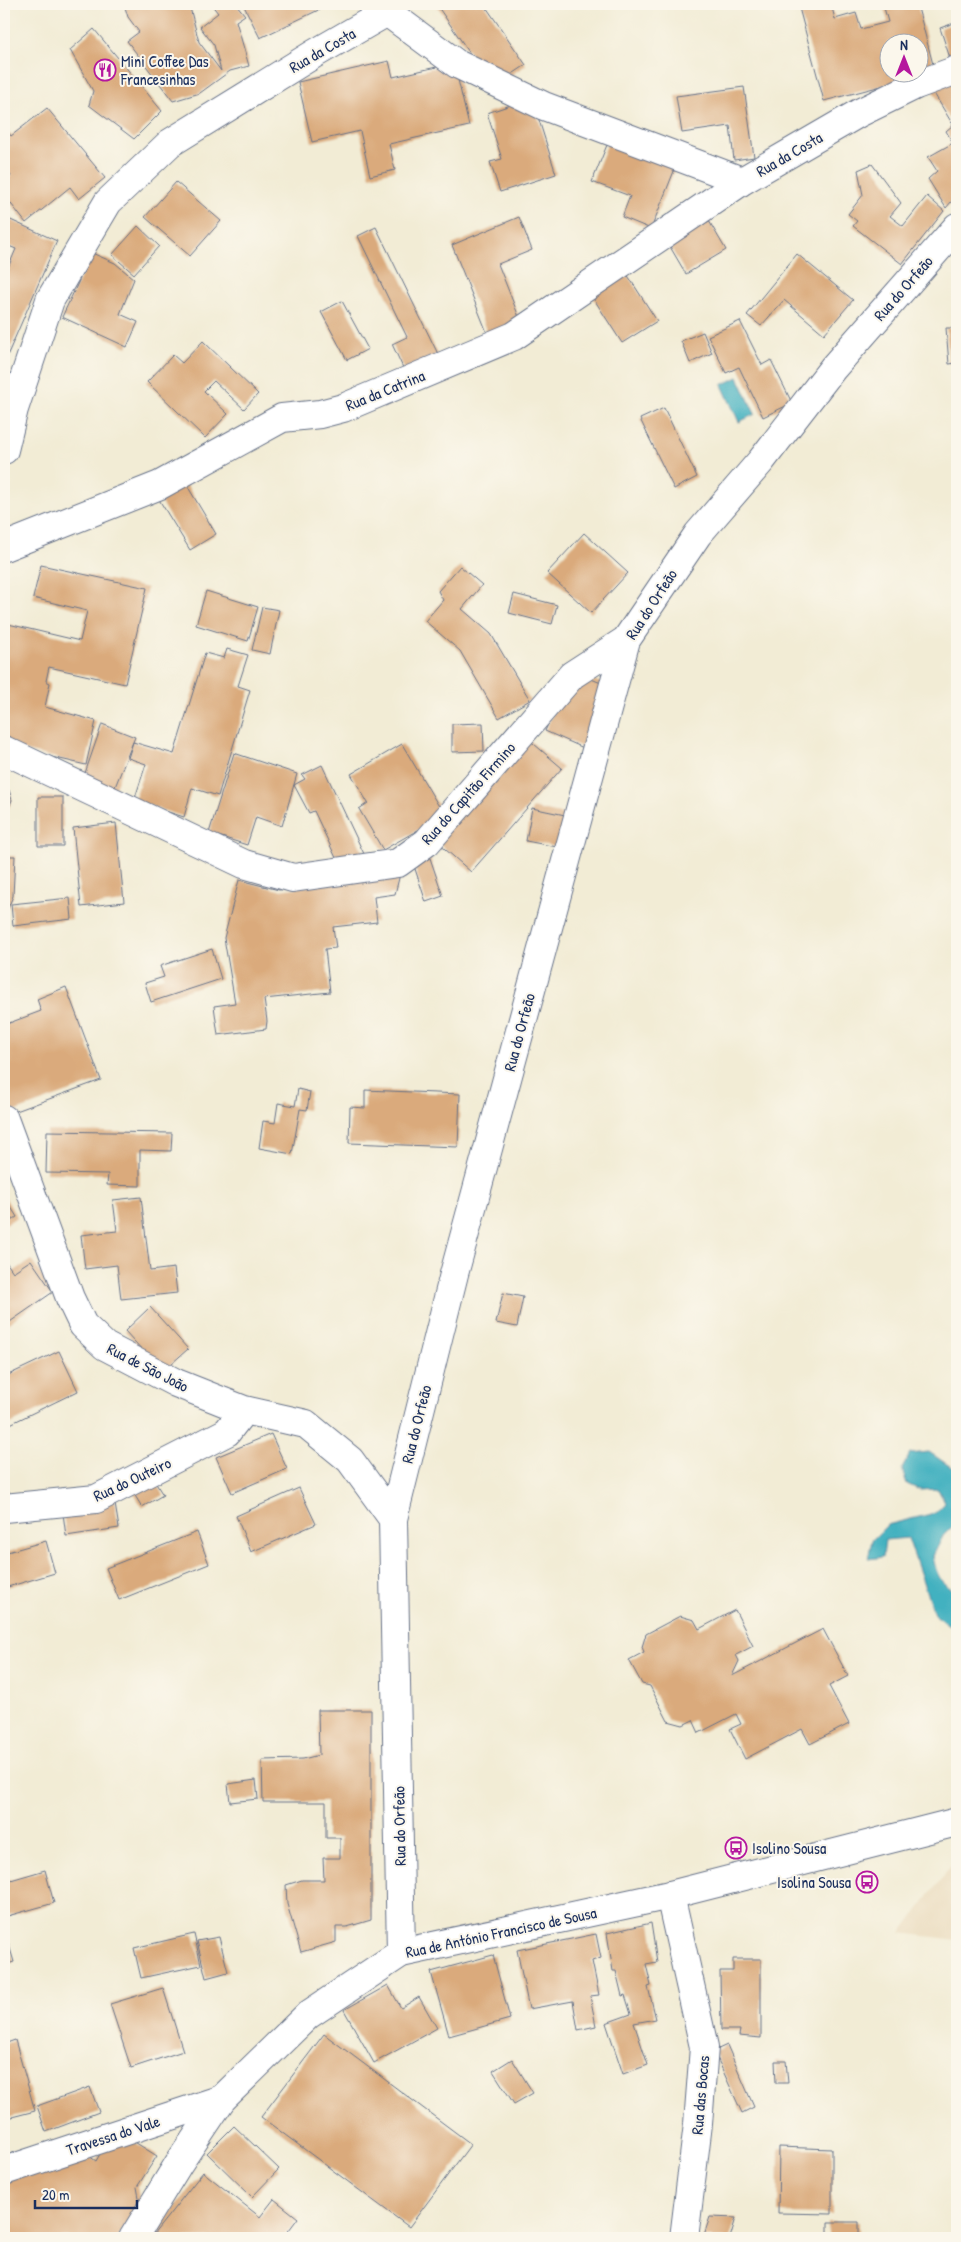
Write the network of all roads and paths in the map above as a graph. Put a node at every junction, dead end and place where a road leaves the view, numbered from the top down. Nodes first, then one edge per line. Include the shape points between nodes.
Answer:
1 (388, 8) edge
2 (957, 70) edge
3 (742, 181) junction
4 (957, 227) edge
5 (9, 406) edge
6 (4, 450) edge
7 (4, 547) edge
8 (626, 640) junction
9 (4, 750) edge
10 (4, 1119) edge
11 (244, 1410) junction
12 (4, 1508) edge
13 (393, 1519) junction
14 (957, 1822) edge
15 (670, 1895) junction
16 (401, 1953) junction
17 (222, 2099) junction
18 (4, 2170) edge
19 (133, 2238) edge
20 (684, 2238) edge

1 - 3 street, Rua da Costa via 457,64 544,106
1 - 5 street, Rua da Costa via 170,143 108,202 50,300
2 - 3 street, Rua da Costa via 916,85 858,113
3 - 7 street, Rua da Catrina via 514,336 343,408 282,418 160,485
4 - 8 street, Rua do Orfeão via 833,368 761,461 698,534
5 - 6 street, Rua da Costa
8 - 9 street, Rua do Capitão Firmino via 572,675 427,842 398,863 293,878 244,864
8 - 13 street, Rua do Orfeão via 454,1274
10 - 11 street, Rua de São João via 83,1325 105,1346 176,1383
11 - 12 street, Rua do Outeiro via 227,1432 96,1499
11 - 13 street, Rua de São João via 306,1424 350,1460
13 - 16 street, Rua do Orfeão
14 - 15 street, Rua de António Francisco de Sousa
15 - 16 street, Rua de António Francisco de Sousa
15 - 20 street, Rua das Bocas via 704,2047
16 - 17 street, Rua de António Francisco de Sousa via 308,2015
17 - 18 street, Travessa do Vale
17 - 19 street, Rua de António Francisco de Sousa

